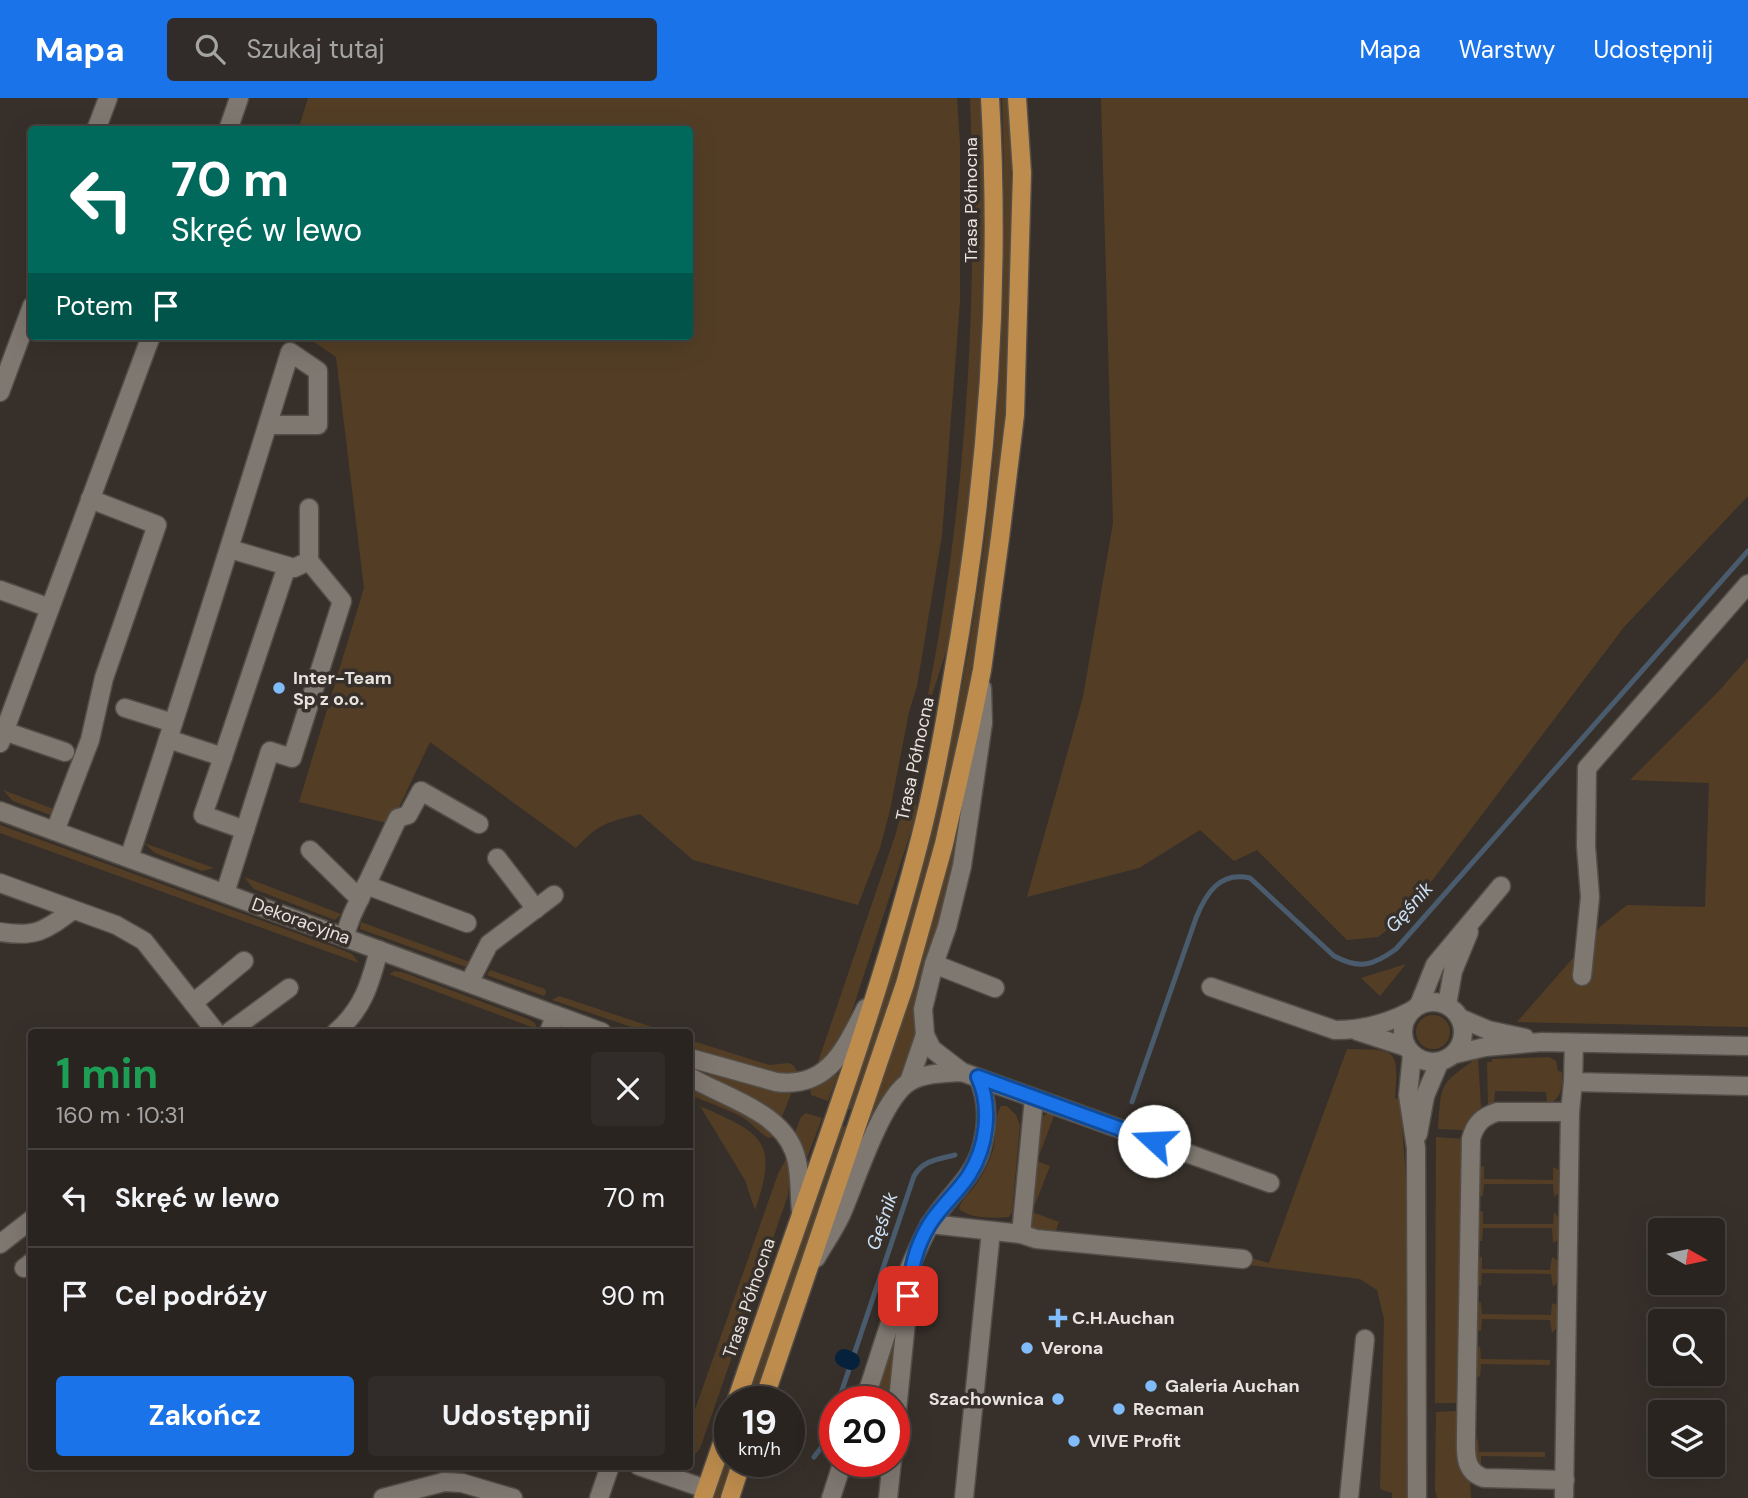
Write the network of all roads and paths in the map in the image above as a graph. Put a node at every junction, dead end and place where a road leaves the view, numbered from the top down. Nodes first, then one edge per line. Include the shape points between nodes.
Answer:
1 (108, 98) edge
2 (239, 98) edge
3 (990, 98) edge
4 (1017, 98) edge
5 (98, 126) edge
6 (229, 126) edge
7 (28, 317) edge
8 (150, 340) edge
9 (0, 391) edge
10 (268, 425) dead end
11 (90, 499) junction
12 (310, 508) dead end
13 (230, 549) junction
14 (309, 561) junction
15 (287, 566) junction
16 (1748, 584) edge
17 (0, 590) edge
18 (50, 608) junction
19 (982, 670) junction
20 (125, 708) dead end
21 (171, 731) junction
22 (2, 737) edge
23 (65, 752) dead end
24 (223, 757) junction
25 (0, 811) edge
26 (479, 824) dead end
27 (244, 830) junction
28 (55, 831) junction
29 (310, 850) dead end
30 (129, 858) junction
31 (497, 858) dead end
32 (0, 883) edge
33 (1501, 886) dead end
34 (363, 892) junction
35 (225, 893) junction
36 (554, 895) dead end
37 (536, 909) junction
38 (73, 910) junction
39 (1478, 912) junction
40 (467, 923) dead end
41 (0, 932) edge
42 (344, 937) junction
43 (379, 950) junction
44 (244, 961) dead end
45 (934, 964) junction
46 (1582, 976) dead end
47 (469, 983) junction
48 (1210, 987) dead end
49 (289, 988) dead end
50 (995, 988) dead end
51 (876, 989) junction
52 (193, 1003) junction
53 (1447, 1005) junction
54 (1415, 1008) junction
55 (555, 1015) junction
56 (1460, 1018) junction
57 (214, 1029) edge
58 (233, 1029) edge
59 (339, 1029) edge
60 (550, 1029) edge
61 (594, 1029) edge
62 (1354, 1030) junction
63 (925, 1035) junction
64 (1542, 1042) junction
65 (1574, 1043) junction
66 (1748, 1046) edge
67 (1409, 1051) junction
68 (1455, 1054) junction
69 (693, 1059) edge
70 (1439, 1063) junction
71 (970, 1075) junction
72 (693, 1079) edge
73 (909, 1082) junction
74 (1573, 1082) junction
75 (1748, 1086) edge
76 (1034, 1098) junction
77 (1570, 1112) junction
78 (1416, 1148) junction
79 (1270, 1183) dead end
80 (801, 1211) junction
81 (28, 1222) edge
82 (930, 1224) junction
83 (991, 1231) junction
84 (1021, 1234) junction
85 (0, 1244) edge
86 (913, 1257) junction
87 (1243, 1259) dead end
88 (809, 1270) junction
89 (1365, 1339) dead end
90 (741, 1386) edge
91 (769, 1386) edge
92 (869, 1386) edge
93 (900, 1386) edge
94 (714, 1465) edge
95 (609, 1470) edge
96 (649, 1470) edge
97 (737, 1477) edge
98 (838, 1477) edge
99 (890, 1477) edge
100 (1564, 1489) edge
101 (704, 1493) edge
102 (383, 1498) edge
103 (513, 1498) edge
104 (599, 1498) edge
105 (730, 1498) edge
106 (831, 1498) edge
107 (888, 1498) edge
108 (964, 1498) edge
109 (1349, 1498) edge
110 (1417, 1498) edge

1 - 5 street
2 - 6 street
3 - 51 main road, Trasa Północna via 994,175 988,415 967,601 920,839
4 - 19 main road via 1022,173 1015,415
7 - 9 street
8 - 11 street
10 - 13 street
11 - 18 street
11 - 28 street via 157,525 104,678 90,740
12 - 14 street
13 - 15 street
13 - 21 street
14 - 15 street via 294,568
14 - 27 street via 342,601 292,758 270,751
15 - 24 street
16 - 46 street via 1587,768 1590,897
17 - 18 street
18 - 22 street
19 - 45 street via 983,723 972,811 947,927
19 - 88 main road via 944,844 909,971
20 - 21 street
21 - 24 street
21 - 30 street
22 - 23 street
24 - 27 street via 203,815
25 - 28 street, Dekoracyjna
26 - 34 street via 421,791 408,815 398,818
27 - 35 street
28 - 30 street, Dekoracyjna
29 - 34 street
30 - 35 street, Dekoracyjna
31 - 37 street
32 - 38 street
33 - 39 street
34 - 40 street
34 - 42 street
35 - 42 street, Dekoracyjna
36 - 37 street
37 - 47 street via 489,944
38 - 41 street via 44,931
38 - 52 street via 144,941
39 - 53 street via 1453,971
39 - 54 street via 1435,965
42 - 43 street, Dekoracyjna
43 - 47 street, Dekoracyjna
43 - 59 street via 366,992 352,1018
44 - 52 street
45 - 50 street
45 - 63 street via 923,1009
47 - 55 street, Dekoracyjna
48 - 62 street via 1326,1028
49 - 58 street
51 - 69 street via 844,1050 810,1079 775,1082
51 - 80 main road, Trasa Północna
52 - 57 street
53 - 54 street via 1428,1002
53 - 56 street
54 - 62 street via 1391,1022
54 - 67 street via 1403,1028
55 - 60 street
55 - 61 street, Dekoracyjna
56 - 64 street via 1488,1030
56 - 68 street via 1464,1037
62 - 67 street
63 - 71 street via 933,1049
63 - 73 street
64 - 65 street
64 - 68 street
65 - 66 street
65 - 74 street
67 - 70 street via 1429,1063
67 - 78 street via 1408,1095
68 - 70 street
70 - 78 street via 1425,1096
71 - 73 street via 937,1073
71 - 76 street
71 - 82 street via 984,1091 982,1148 970,1174
72 - 80 street via 751,1107 787,1136 796,1154
73 - 88 street via 883,1118 840,1218
74 - 75 street
74 - 77 street
76 - 79 street
76 - 84 street
77 - 100 street
77 - 100 street via 1497,1112 1474,1129 1465,1455 1471,1470 1484,1478
78 - 110 street
80 - 90 main road, Trasa Północna
81 - 85 street
82 - 83 street
82 - 86 street
83 - 84 street
83 - 108 street
84 - 87 street
86 - 92 street
86 - 93 street
88 - 91 main road
89 - 109 street
94 - 101 main road
95 - 104 street
96 - 101 street
97 - 105 main road
98 - 106 street
99 - 107 street
102 - 103 street via 444,1482

